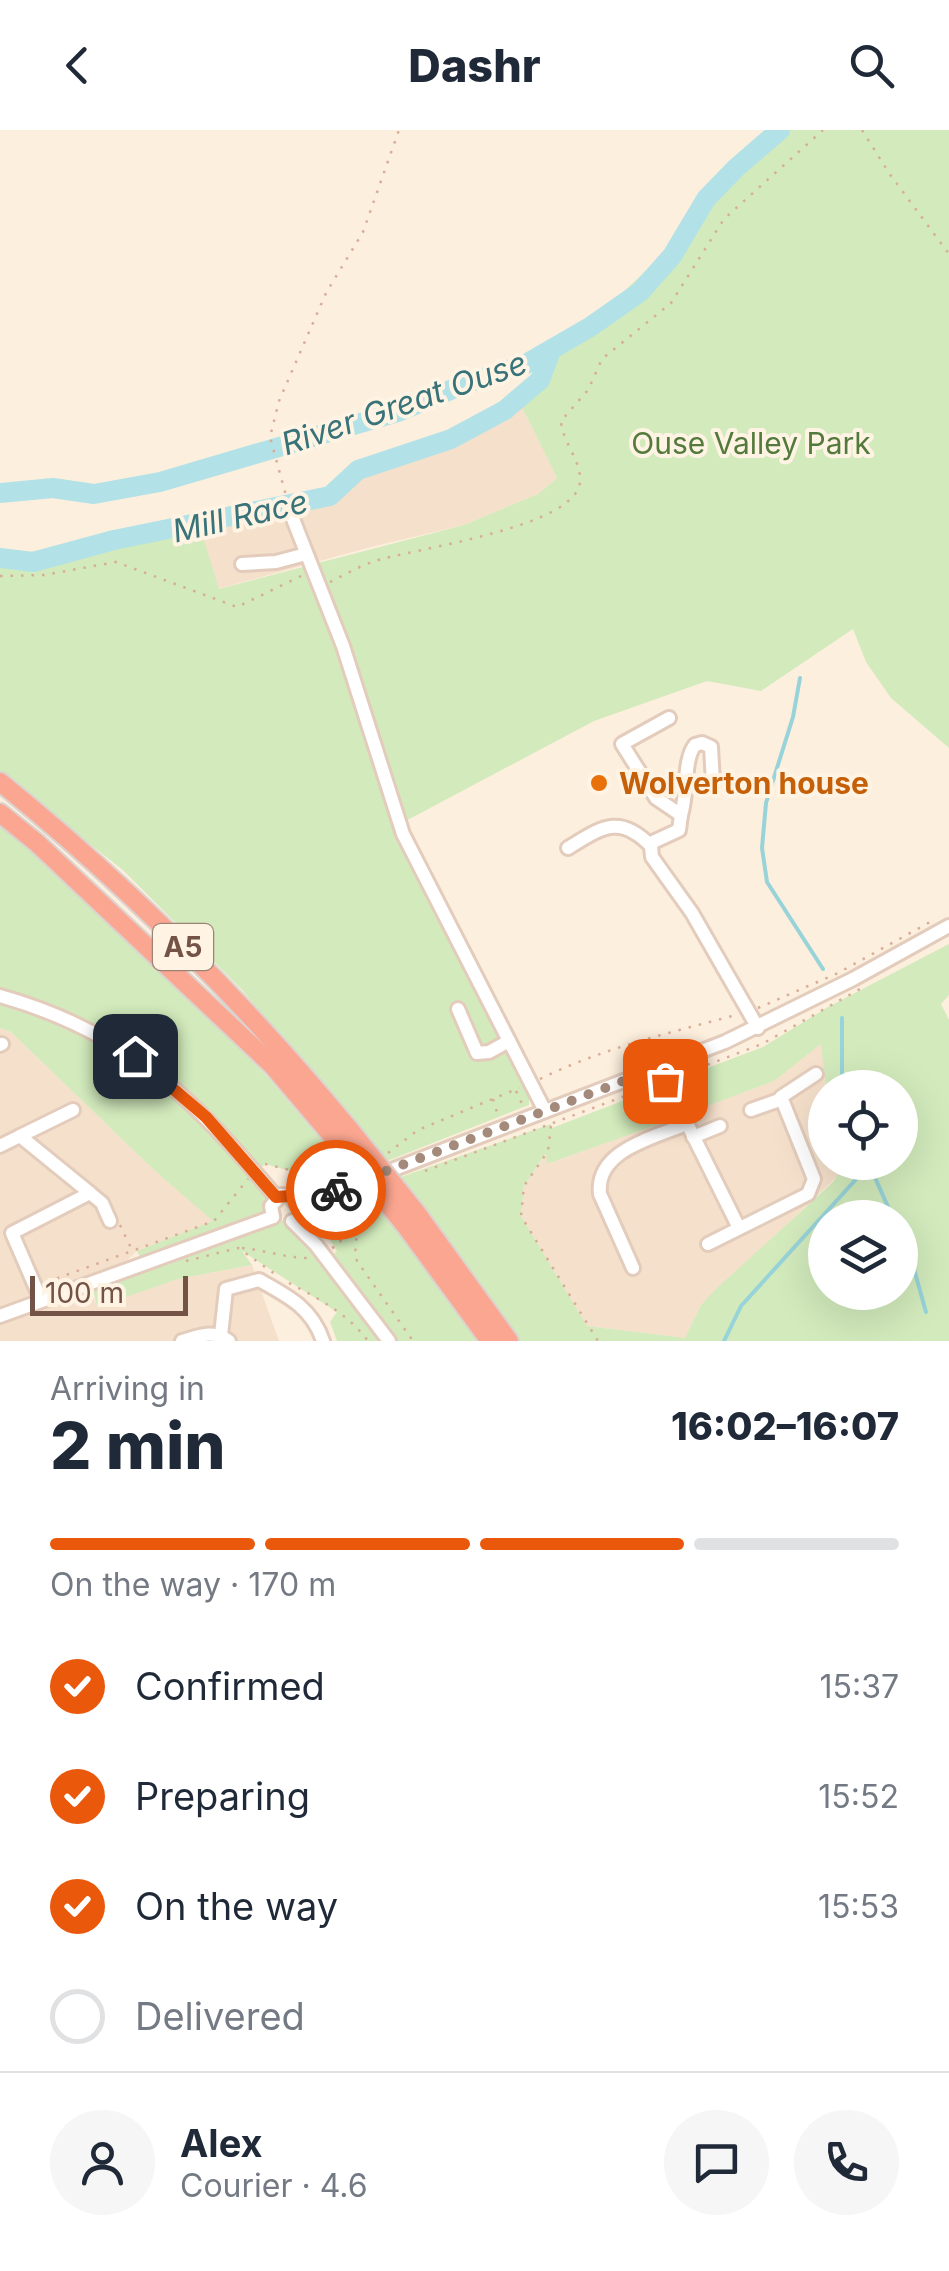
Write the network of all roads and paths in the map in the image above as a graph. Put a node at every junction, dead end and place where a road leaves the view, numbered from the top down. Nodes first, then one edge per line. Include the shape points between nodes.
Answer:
1 (398, 130) edge
2 (823, 130) edge
3 (862, 130) edge
4 (949, 254) edge
5 (291, 514) joint
6 (306, 554) junction
7 (242, 564) dead end
8 (312, 570) junction
9 (0, 576) edge
10 (320, 586) junction
11 (670, 718) dead end
12 (0, 782) edge
13 (713, 783) dead end
14 (0, 813) edge
15 (680, 815) junction
16 (651, 846) junction
17 (568, 848) dead end
18 (932, 921) dead end
19 (949, 926) edge
20 (0, 996) edge
21 (458, 1009) dead end
22 (749, 1011) junction
23 (758, 1028) junction
24 (509, 1042) junction
25 (658, 1068) junction
26 (808, 1079) edge
27 (530, 1083) junction
28 (493, 1099) junction
29 (782, 1100) junction
30 (73, 1110) dead end
31 (751, 1110) dead end
32 (499, 1117) dead end
33 (548, 1117) junction
34 (720, 1126) dead end
35 (690, 1131) junction
36 (341, 1133) junction
37 (20, 1136) junction
38 (0, 1146) edge
39 (384, 1157) dead end
40 (255, 1172) junction
41 (344, 1173) dead end
42 (90, 1193) junction
43 (276, 1197) junction
44 (298, 1206) junction
45 (273, 1217) junction
46 (412, 1220) junction
47 (110, 1221) joint
48 (292, 1221) junction
49 (347, 1222) junction
50 (360, 1225) junction
51 (738, 1228) junction
52 (6, 1236) edge
53 (708, 1244) dead end
54 (238, 1248) dead end
55 (331, 1248) dead end
56 (135, 1252) junction
57 (309, 1258) dead end
58 (633, 1268) dead end
59 (39, 1293) junction
60 (0, 1316) edge
61 (225, 1338) edge
62 (182, 1341) edge
63 (323, 1341) edge
64 (389, 1341) edge
65 (413, 1341) edge
66 (490, 1341) edge
67 (509, 1341) edge
68 (598, 1341) edge

1 - 5 path via 363,232 326,292 279,401 270,437
2 - 10 path via 724,219 670,303 602,359 581,401 561,420 580,478 577,491 518,526 374,561
3 - 4 path
5 - 6 street
6 - 7 street
6 - 8 street
8 - 9 path via 250,603 230,606 116,562
8 - 10 street
10 - 24 street via 403,834
11 - 15 street via 622,744 656,798
12 - 36 highway, A5 via 193,956 289,1056
13 - 15 street via 711,747 696,744
14 - 36 highway, A5
15 - 16 street via 675,834
16 - 17 street via 632,829 617,826
16 - 22 street
18 - 22 path
19 - 23 street
20 - 40 street via 70,1020 135,1056 206,1117
21 - 24 street via 476,1053
22 - 23 street
22 - 27 path via 656,1034
23 - 25 street
24 - 27 street
25 - 33 street
25 - 35 street
26 - 29 street
27 - 28 path
27 - 33 street
28 - 32 path
28 - 39 path via 418,1130
29 - 31 street
29 - 51 street via 814,1179 808,1194
30 - 37 street
33 - 44 street
33 - 68 path via 548,1151 524,1186 521,1216
34 - 35 street
35 - 51 street
35 - 58 street via 623,1150 599,1181
36 - 46 highway, A5, bridge
37 - 38 street
37 - 42 street
40 - 41 path via 264,1164 320,1177
40 - 43 street
40 - 56 path via 214,1221
42 - 47 street
42 - 52 street
43 - 44 street via 290,1196
43 - 45 street
44 - 48 street
45 - 48 street
45 - 59 street
46 - 66 highway, A5
46 - 67 highway, A5
47 - 56 path via 120,1222
48 - 64 street
49 - 50 path
49 - 50 path via 360,1192
49 - 55 path via 340,1244
50 - 65 path via 357,1261
51 - 53 street
52 - 59 street
54 - 57 path
56 - 59 path
59 - 60 street
61 - 62 street via 208,1333
61 - 63 street via 226,1288 259,1280 296,1300

